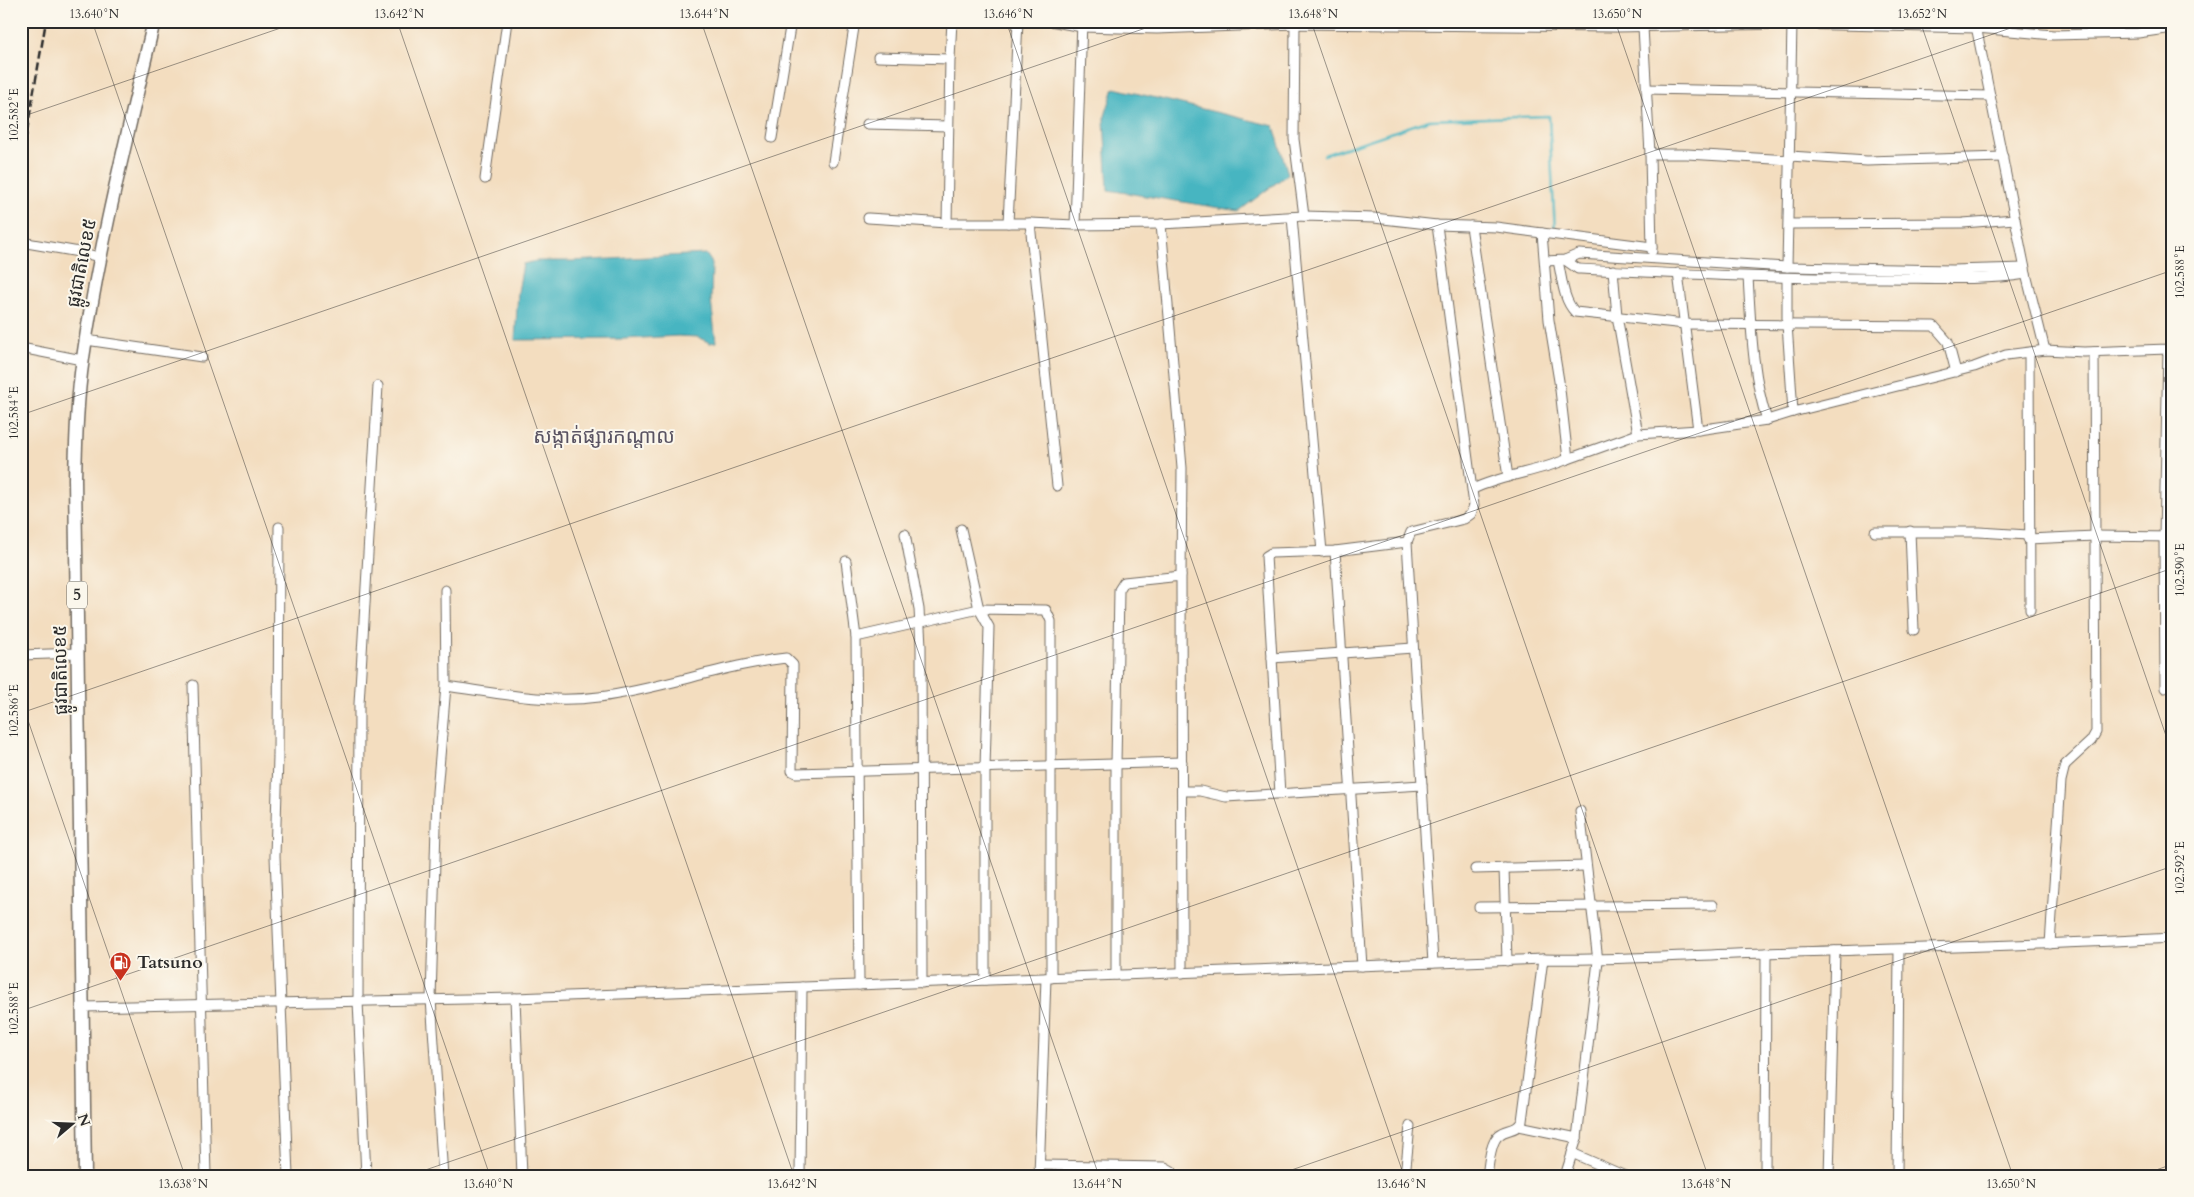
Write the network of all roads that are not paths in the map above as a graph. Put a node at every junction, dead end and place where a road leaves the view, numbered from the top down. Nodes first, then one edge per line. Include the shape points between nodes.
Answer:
1 (154, 21) edge
2 (447, 21) edge
3 (451, 21) edge
4 (507, 21) edge
5 (791, 21) edge
6 (855, 21) edge
7 (952, 21) edge
8 (1018, 21) edge
9 (1050, 21) edge
10 (1419, 23) edge
11 (1841, 23) edge
12 (1082, 24) edge
13 (1098, 24) edge
14 (1295, 24) junction
15 (1792, 24) junction
16 (1912, 24) edge
17 (2173, 24) edge
18 (1976, 25) edge
19 (1643, 27) junction
20 (878, 57) dead end
21 (950, 59) junction
22 (1646, 88) junction
23 (1791, 91) junction
24 (1990, 96) junction
25 (867, 124) dead end
26 (948, 126) junction
27 (772, 138) dead end
28 (1650, 154) junction
29 (2003, 157) junction
30 (1790, 158) junction
31 (833, 162) dead end
32 (485, 179) dead end
33 (1304, 216) junction
34 (1292, 217) junction
35 (868, 218) dead end
36 (2016, 219) junction
37 (947, 222) junction
38 (1008, 223) junction
39 (1030, 223) junction
40 (1160, 224) junction
41 (1789, 224) junction
42 (1075, 225) junction
43 (1437, 225) junction
44 (1471, 226) junction
45 (1542, 233) junction
46 (21, 242) edge
47 (1652, 247) junction
48 (100, 257) junction
49 (1562, 260) junction
50 (1652, 260) junction
51 (1545, 261) junction
52 (1787, 268) junction
53 (1613, 270) junction
54 (2026, 271) junction
55 (1678, 273) junction
56 (1748, 277) junction
57 (1787, 278) junction
58 (1617, 316) junction
59 (1685, 324) junction
60 (1750, 324) junction
61 (1787, 324) junction
62 (86, 340) junction
63 (21, 348) edge
64 (2170, 348) edge
65 (2044, 350) junction
66 (2094, 352) junction
67 (2029, 353) junction
68 (202, 357) dead end
69 (82, 360) junction
70 (1956, 372) junction
71 (378, 386) dead end
72 (1792, 412) junction
73 (1767, 420) junction
74 (1698, 430) junction
75 (1638, 434) junction
76 (1568, 459) junction
77 (1508, 477) junction
78 (1057, 486) dead end
79 (1473, 489) junction
80 (279, 527) dead end
81 (961, 529) dead end
82 (1910, 531) junction
83 (1875, 532) dead end
84 (905, 534) dead end
85 (2095, 536) junction
86 (2028, 537) junction
87 (2169, 537) edge
88 (1407, 542) junction
89 (1335, 551) junction
90 (1322, 552) junction
91 (846, 561) dead end
92 (1181, 576) junction
93 (446, 590) dead end
94 (980, 609) junction
95 (2030, 610) dead end
96 (920, 623) junction
97 (1914, 630) dead end
98 (856, 637) junction
99 (1413, 648) junction
100 (78, 653) junction
101 (1341, 653) junction
102 (21, 655) edge
103 (1272, 658) junction
104 (193, 685) dead end
105 (446, 686) junction
106 (2165, 688) dead end
107 (1182, 762) junction
108 (1116, 764) junction
109 (1051, 766) junction
110 (985, 768) junction
111 (921, 769) junction
112 (856, 771) junction
113 (1422, 786) junction
114 (1350, 790) junction
115 (1182, 791) junction
116 (1280, 794) junction
117 (1580, 811) dead end
118 (1586, 866) junction
119 (1504, 868) junction
120 (1475, 869) dead end
121 (1713, 905) dead end
122 (1590, 906) junction
123 (1479, 907) dead end
124 (1504, 907) junction
125 (2173, 938) edge
126 (2050, 944) junction
127 (1899, 950) junction
128 (1835, 951) junction
129 (1766, 953) junction
130 (1543, 959) junction
131 (1507, 961) junction
132 (1598, 961) junction
133 (1433, 963) junction
134 (1362, 966) junction
135 (1182, 973) junction
136 (1116, 976) junction
137 (1048, 978) junction
138 (984, 980) junction
139 (922, 983) junction
140 (859, 985) junction
141 (802, 987) junction
142 (515, 998) junction
143 (431, 999) junction
144 (358, 1001) junction
145 (282, 1002) junction
146 (201, 1004) junction
147 (83, 1007) junction
148 (1410, 1126) dead end
149 (1519, 1126) junction
150 (1577, 1138) junction
151 (1572, 1153) junction
152 (1040, 1165) junction
153 (86, 1176) edge
154 (206, 1176) edge
155 (288, 1176) edge
156 (366, 1176) edge
157 (443, 1176) edge
158 (522, 1176) edge
159 (800, 1176) edge
160 (1039, 1176) edge
161 (1173, 1176) edge
162 (1405, 1176) edge
163 (1487, 1176) edge
164 (1565, 1176) edge
165 (1625, 1176) edge
166 (1765, 1176) edge
167 (1829, 1176) edge
168 (1897, 1176) edge

1 - 48 highway, ផ្លូវជាតិលេខ៥ / 5
2 - 3 street
4 - 32 street
5 - 27 street
6 - 31 street
7 - 21 street
8 - 38 street
9 - 12 street
10 - 14 street
10 - 19 street
11 - 15 street
11 - 16 street
12 - 13 street
12 - 42 street
13 - 14 street via 1157,29
14 - 33 street via 1294,139
15 - 19 street
15 - 23 street
16 - 18 street
17 - 18 street via 2138,33 2053,35
18 - 24 street
19 - 22 street
20 - 21 street
21 - 26 street
22 - 23 street
22 - 28 street
23 - 24 street
23 - 30 street
24 - 29 street
25 - 26 street
26 - 37 street
28 - 30 street
28 - 47 street
29 - 30 street
29 - 36 street
30 - 41 street
33 - 34 street
33 - 43 street via 1374,218
34 - 40 street
34 - 90 street
35 - 37 street
36 - 41 street
36 - 54 street
37 - 38 street
38 - 39 street
39 - 42 street
39 - 78 street
40 - 42 street
40 - 92 street via 1182,468
41 - 52 street
43 - 44 street
43 - 79 street
44 - 45 street
44 - 77 street
45 - 47 street
45 - 51 street
46 - 48 street
47 - 50 street
48 - 62 highway, ផ្លូវជាតិលេខ៥ / 5
49 - 50 street via 1579,254
49 - 51 street
49 - 53 street via 1578,268
49 - 58 street via 1566,297 1575,312
50 - 52 street
51 - 76 street via 1549,320 1560,381
52 - 54 street
53 - 55 street
53 - 58 street
54 - 57 street via 2000,278
54 - 65 street
55 - 56 street
55 - 59 street
56 - 57 street
56 - 60 street
57 - 61 street
58 - 59 street
58 - 75 street
59 - 60 street
59 - 74 street
60 - 61 street
60 - 73 street via 1761,402
61 - 70 street via 1934,326 1948,342
61 - 72 street
62 - 68 street
62 - 69 highway, ផ្លូវជាតិលេខ៥ / 5
63 - 69 street
64 - 66 street
64 - 87 street
65 - 66 street
65 - 67 street
66 - 85 street
67 - 70 street via 2006,355
67 - 86 street
69 - 100 highway, ផ្លូវជាតិលេខ៥ / 5 via 75,479
70 - 72 street
71 - 144 street via 359,704
72 - 73 street
73 - 74 street
74 - 75 street
75 - 76 street
76 - 77 street
77 - 79 street
79 - 88 street via 1474,505 1464,519 1411,532
80 - 145 street via 275,856
81 - 94 street
82 - 83 street
82 - 86 street
82 - 97 street
84 - 96 street
85 - 86 street
85 - 87 street
85 - 126 street via 2096,732 2091,741 2065,765 2061,781
86 - 95 street
87 - 106 street
88 - 89 street
88 - 99 street
89 - 90 street
89 - 101 street
90 - 103 street via 1271,553 1266,556
91 - 98 street
92 - 107 street
92 - 108 street via 1124,582 1119,590
93 - 105 street
94 - 96 street
94 - 109 street via 1046,610 1049,613
94 - 110 street via 989,627
96 - 98 street
96 - 111 street
98 - 112 street
99 - 101 street
99 - 113 street
100 - 102 street
100 - 147 highway, ផ្លូវជាតិលេខ៥ / 5
101 - 103 street
101 - 114 street
103 - 116 street
104 - 146 street
105 - 112 street via 529,698 599,697 724,668 786,658 793,665 792,771
105 - 143 street via 438,792
107 - 108 street
107 - 115 street
108 - 109 street
108 - 136 street
109 - 110 street
109 - 137 street
110 - 111 street
110 - 138 street
111 - 112 street
111 - 139 street
112 - 140 street
113 - 114 street
113 - 133 street
114 - 116 street
114 - 134 street
115 - 116 street via 1226,797
115 - 135 street
117 - 118 street
118 - 119 street
118 - 122 street
119 - 120 street
119 - 124 street
121 - 122 street
122 - 124 street
122 - 132 street
123 - 124 street
124 - 131 street
125 - 126 street
126 - 127 street
127 - 128 street
127 - 168 street
128 - 129 street
128 - 167 street
129 - 132 street
129 - 166 street
130 - 131 street
130 - 132 street
130 - 149 street
131 - 133 street
132 - 150 street
133 - 134 street
134 - 135 street
135 - 136 street
136 - 137 street
137 - 138 street
137 - 152 street
138 - 139 street
139 - 140 street
140 - 141 street
141 - 142 street
141 - 159 street
142 - 143 street
142 - 158 street
143 - 144 street
143 - 157 street
144 - 145 street
144 - 156 street
145 - 146 street
145 - 155 street
146 - 147 street
146 - 154 street
147 - 153 highway, ផ្លូវជាតិលេខ៥ / 5
148 - 162 street
149 - 150 street
149 - 163 street via 1495,1139
150 - 151 street
151 - 164 street
151 - 165 street
152 - 160 street
152 - 161 street via 1165,1167 1172,1171

